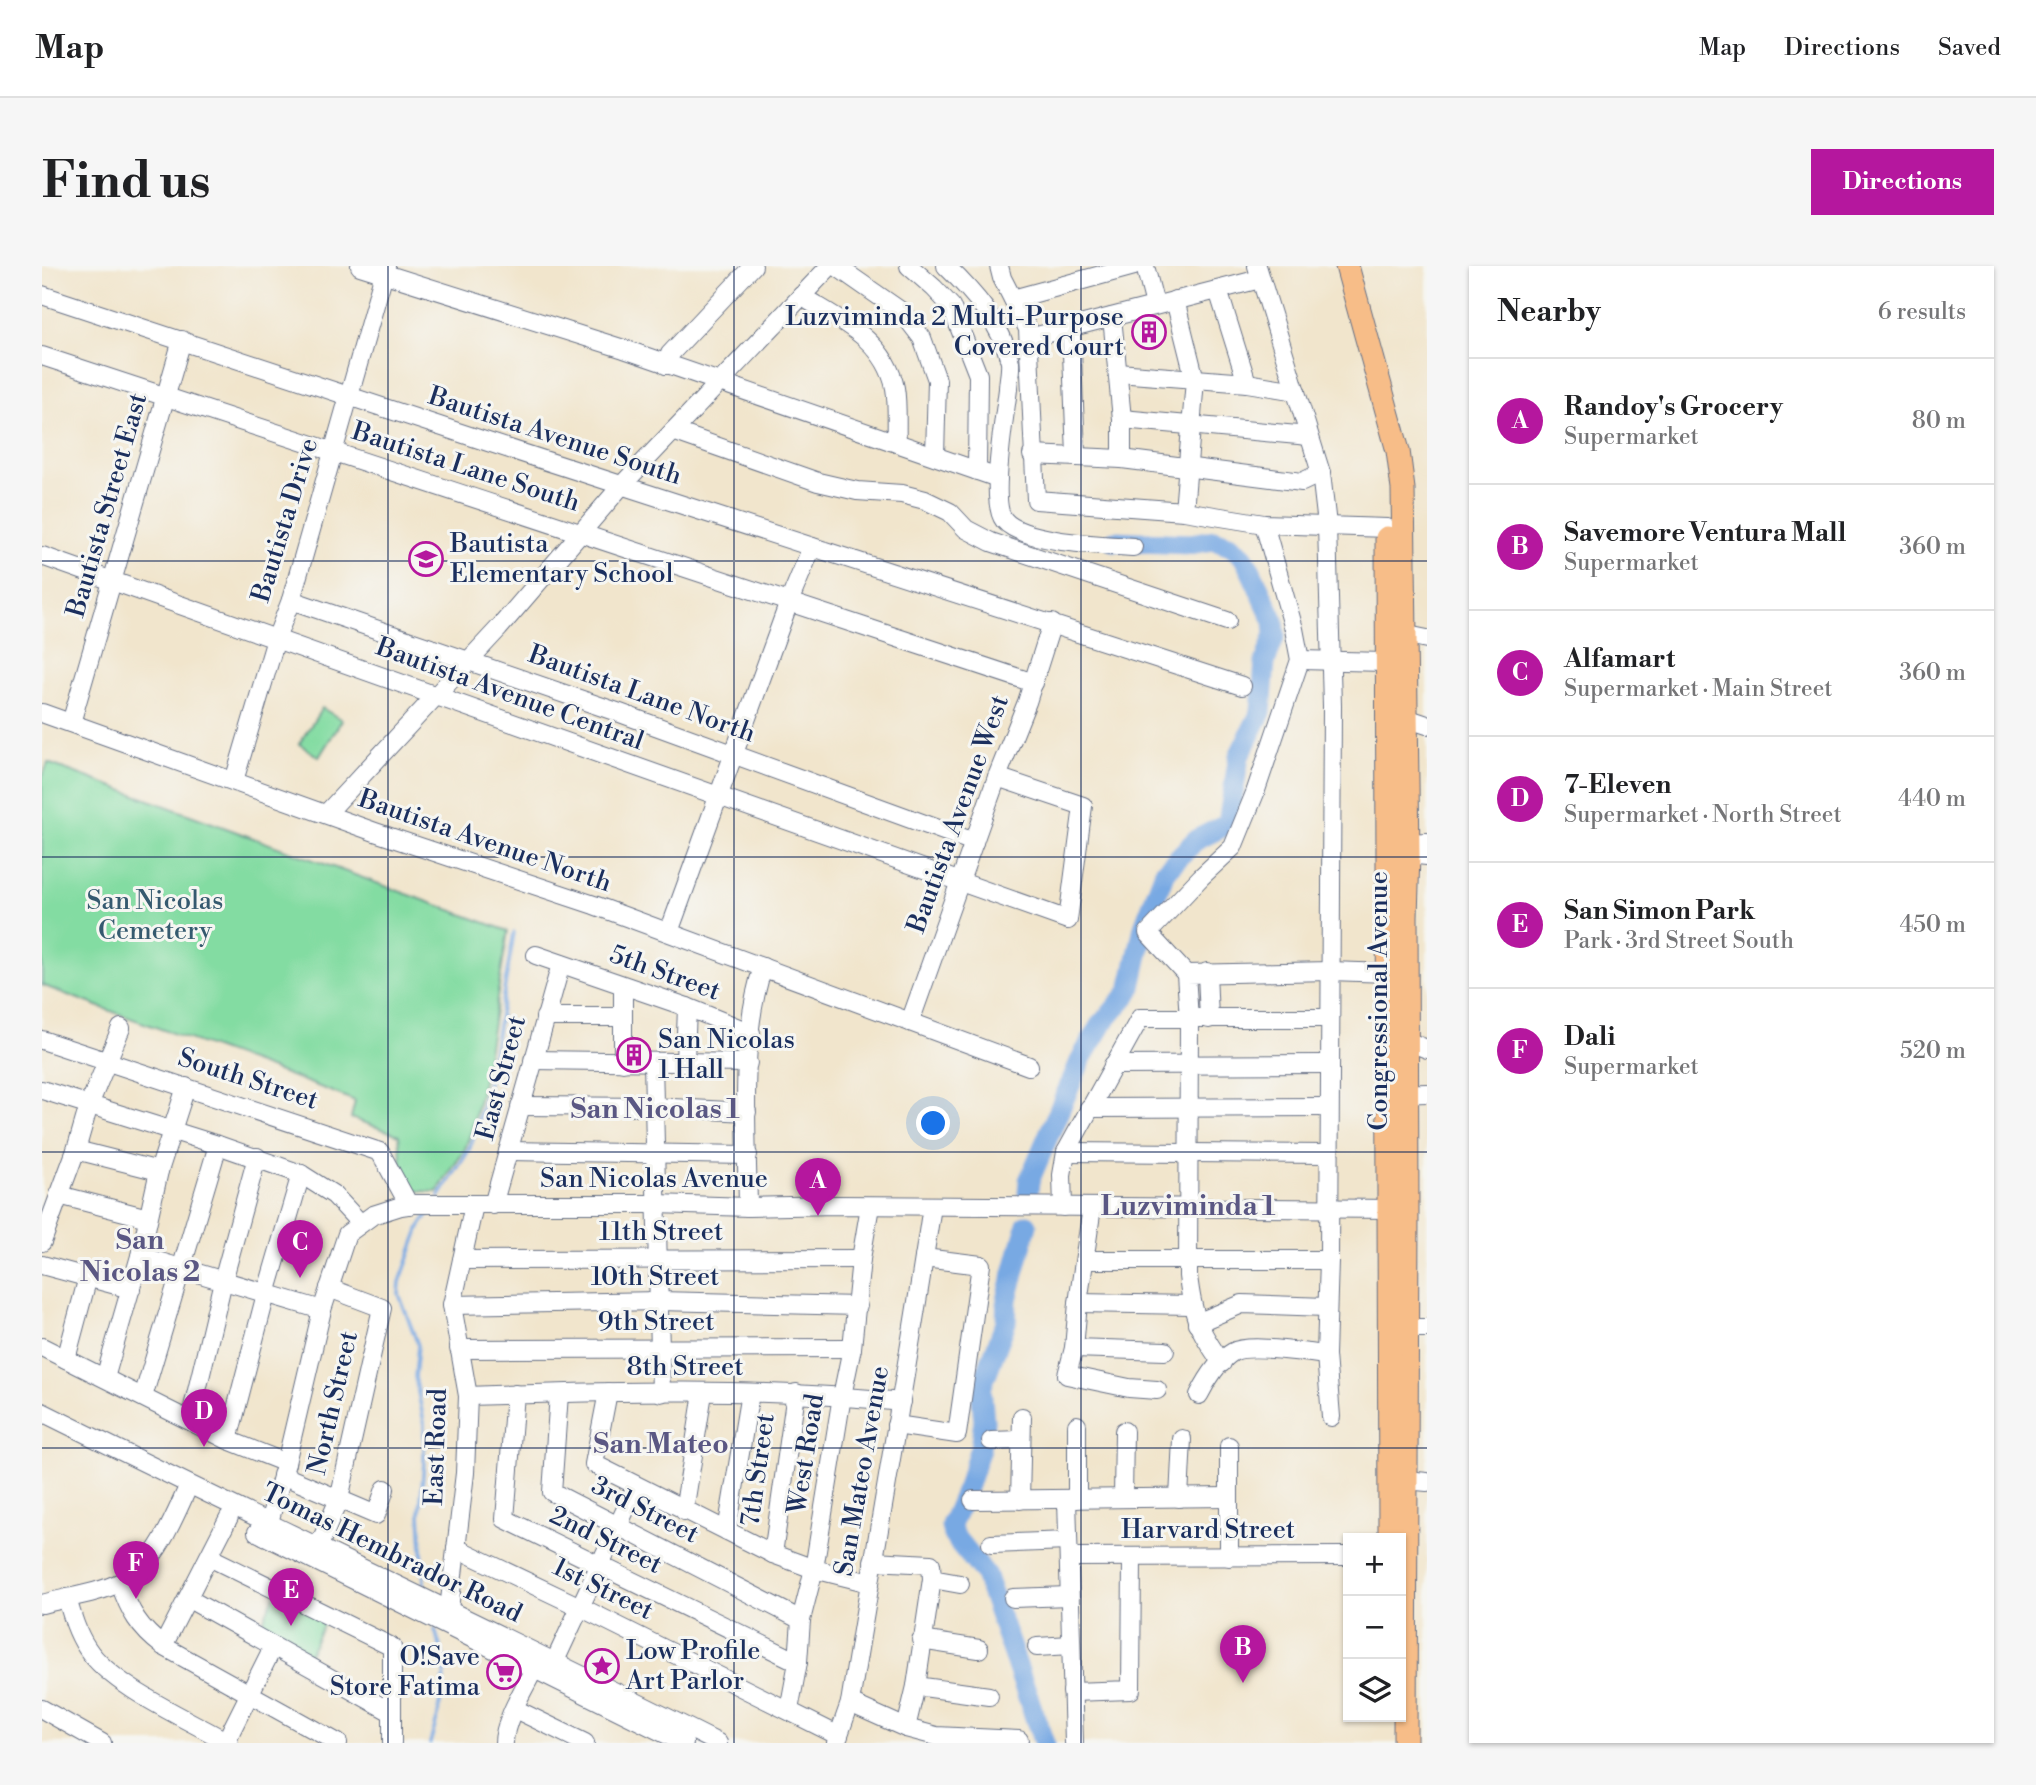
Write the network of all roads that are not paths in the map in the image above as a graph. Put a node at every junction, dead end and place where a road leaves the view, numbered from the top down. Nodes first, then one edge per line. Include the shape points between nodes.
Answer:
1 (360, 266) edge
2 (753, 266) edge
3 (830, 266) edge
4 (836, 266) edge
5 (909, 266) edge
6 (946, 266) edge
7 (999, 266) edge
8 (1134, 266) edge
9 (1145, 266) edge
10 (1331, 266) edge
11 (1347, 266) edge
12 (385, 270) edge
13 (1259, 273) edge
14 (1218, 290) junction
15 (42, 295) edge
16 (801, 296) junction
17 (1013, 299) junction
18 (1175, 300) junction
19 (1155, 305) junction
20 (1112, 317) junction
21 (1071, 327) junction
22 (1029, 338) junction
23 (181, 340) junction
24 (42, 356) edge
25 (666, 365) junction
26 (1118, 373) junction
27 (1195, 380) junction
28 (719, 383) junction
29 (1247, 383) junction
30 (1296, 391) junction
31 (166, 396) junction
32 (349, 396) junction
33 (1122, 419) junction
34 (1192, 427) junction
35 (673, 431) junction
36 (1309, 436) junction
37 (897, 443) junction
38 (333, 452) junction
39 (1032, 455) junction
40 (935, 456) junction
41 (1076, 456) junction
42 (1122, 459) junction
43 (1188, 467) junction
44 (977, 471) junction
45 (1321, 473) junction
46 (998, 478) junction
47 (622, 485) junction
48 (1184, 511) junction
49 (1264, 524) junction
50 (1327, 525) junction
51 (1387, 528) junction
52 (581, 532) junction
53 (813, 547) junction
54 (1133, 547) dead end
55 (42, 556) edge
56 (113, 582) junction
57 (291, 600) junction
58 (789, 602) junction
59 (1227, 621) dead end
60 (1052, 623) junction
61 (1395, 632) junction
62 (276, 639) junction
63 (1427, 639) edge
64 (1300, 660) junction
65 (468, 661) junction
66 (1332, 661) junction
67 (1386, 662) junction
68 (1034, 683) junction
69 (1242, 686) dead end
70 (437, 694) junction
71 (42, 713) edge
72 (1416, 721) edge
73 (71, 723) junction
74 (734, 755) junction
75 (997, 777) junction
76 (234, 781) junction
77 (720, 796) junction
78 (326, 814) junction
79 (974, 842) junction
80 (1411, 849) edge
81 (960, 883) junction
82 (669, 932) junction
83 (536, 955) dead end
84 (561, 964) junction
85 (763, 967) junction
86 (1330, 971) junction
87 (1207, 972) junction
88 (1388, 973) junction
89 (1186, 974) junction
90 (623, 986) junction
91 (687, 1007) junction
92 (545, 1017) junction
93 (623, 1017) junction
94 (1329, 1018) junction
95 (1189, 1019) junction
96 (1209, 1019) junction
97 (910, 1022) junction
98 (121, 1028) dead end
99 (751, 1033) junction
100 (42, 1040) edge
101 (1417, 1045) edge
102 (533, 1060) junction
103 (109, 1062) junction
104 (623, 1062) junction
105 (653, 1062) junction
106 (685, 1062) junction
107 (748, 1063) junction
108 (1330, 1064) junction
109 (1114, 1065) junction
110 (1188, 1065) junction
111 (1029, 1066) dead end
112 (186, 1087) junction
113 (1407, 1094) edge
114 (44, 1096) edge
115 (89, 1105) junction
116 (520, 1106) junction
117 (654, 1107) junction
118 (1188, 1107) junction
119 (1328, 1107) junction
120 (1089, 1108) junction
121 (747, 1111) junction
122 (171, 1130) junction
123 (218, 1145) junction
124 (76, 1150) junction
125 (508, 1151) junction
126 (655, 1152) junction
127 (1066, 1152) junction
128 (1188, 1152) junction
129 (1329, 1154) junction
130 (748, 1155) junction
131 (257, 1157) junction
132 (159, 1171) junction
133 (302, 1174) junction
134 (59, 1195) junction
135 (657, 1204) junction
136 (409, 1205) junction
137 (474, 1205) junction
138 (493, 1205) junction
139 (870, 1206) junction
140 (932, 1206) junction
141 (748, 1207) junction
142 (1063, 1207) junction
143 (1092, 1207) junction
144 (1188, 1207) junction
145 (1329, 1207) junction
146 (1398, 1208) junction
147 (46, 1216) edge
148 (148, 1218) junction
149 (360, 1223) junction
150 (42, 1242) edge
151 (140, 1256) junction
152 (658, 1258) junction
153 (924, 1258) junction
154 (461, 1259) junction
155 (861, 1259) junction
156 (1188, 1259) junction
157 (1085, 1260) junction
158 (1329, 1261) junction
159 (42, 1265) edge
160 (182, 1269) junction
161 (88, 1277) junction
162 (223, 1281) junction
163 (329, 1288) junction
164 (131, 1289) junction
165 (266, 1294) junction
166 (659, 1301) junction
167 (1078, 1303) junction
168 (452, 1305) junction
169 (1192, 1305) junction
170 (858, 1306) junction
171 (1326, 1307) junction
172 (322, 1310) junction
173 (1196, 1323) junction
174 (1417, 1328) edge
175 (42, 1347) edge
176 (852, 1348) junction
177 (1074, 1348) junction
178 (459, 1349) junction
179 (660, 1349) junction
180 (1165, 1351) dead end
181 (1326, 1355) junction
182 (66, 1359) junction
183 (1222, 1363) junction
184 (104, 1378) junction
185 (1157, 1390) dead end
186 (608, 1392) junction
187 (661, 1393) junction
188 (703, 1393) junction
189 (750, 1393) junction
190 (796, 1393) junction
191 (515, 1394) junction
192 (559, 1394) junction
193 (1199, 1395) dead end
194 (468, 1396) junction
195 (842, 1396) junction
196 (143, 1397) junction
197 (901, 1402) junction
198 (42, 1412) edge
199 (1331, 1417) dead end
200 (1022, 1418) dead end
201 (190, 1420) junction
202 (42, 1424) edge
203 (895, 1425) junction
204 (1077, 1425) dead end
205 (1124, 1431) dead end
206 (1182, 1439) dead end
207 (228, 1440) junction
208 (1021, 1440) junction
209 (991, 1441) dead end
210 (1229, 1446) dead end
211 (284, 1469) junction
212 (1416, 1481) edge
213 (636, 1487) junction
214 (385, 1489) dead end
215 (187, 1490) junction
216 (1228, 1497) junction
217 (1179, 1498) junction
218 (338, 1499) junction
219 (1072, 1499) junction
220 (1124, 1499) junction
221 (973, 1500) dead end
222 (1020, 1500) junction
223 (684, 1510) junction
224 (229, 1517) junction
225 (618, 1525) junction
226 (267, 1530) junction
227 (727, 1531) junction
228 (1390, 1533) edge
229 (1406, 1539) edge
230 (991, 1544) dead end
231 (318, 1548) junction
232 (456, 1548) junction
233 (1068, 1549) junction
234 (773, 1554) junction
235 (1343, 1556) edge
236 (1132, 1557) junction
237 (1229, 1557) junction
238 (209, 1558) junction
239 (873, 1561) junction
240 (599, 1566) junction
241 (814, 1569) junction
242 (932, 1579) junction
243 (120, 1583) junction
244 (870, 1583) junction
245 (960, 1584) dead end
246 (1069, 1596) junction
247 (1403, 1596) edge
248 (67, 1598) junction
249 (189, 1598) junction
250 (1013, 1598) dead end
251 (42, 1604) edge
252 (580, 1606) junction
253 (449, 1609) junction
254 (801, 1620) junction
255 (921, 1640) junction
256 (1070, 1645) junction
257 (163, 1646) junction
258 (274, 1647) junction
259 (1037, 1647) dead end
260 (979, 1649) dead end
261 (555, 1661) junction
262 (797, 1662) junction
263 (534, 1669) junction
264 (916, 1686) junction
265 (1072, 1692) junction
266 (249, 1694) junction
267 (989, 1696) dead end
268 (850, 1703) junction
269 (42, 1709) edge
270 (514, 1709) junction
271 (789, 1710) junction
272 (391, 1712) junction
273 (1391, 1722) edge
274 (906, 1728) junction
275 (837, 1740) edge
276 (1019, 1740) dead end
277 (227, 1742) edge
278 (102, 1743) edge
279 (338, 1743) edge
280 (392, 1743) edge
281 (504, 1743) edge
282 (585, 1743) edge
283 (684, 1743) edge
284 (718, 1743) edge
285 (1074, 1743) edge
286 (1391, 1743) edge
287 (1405, 1743) edge

1 - 12 street
2 - 25 street via 670,354
3 - 16 street
4 - 40 street via 902,312 922,338 937,380
5 - 44 street via 951,306 978,375
6 - 46 street via 979,300 1010,364
7 - 17 street
8 - 17 street
9 - 19 street
10 - 51 main road, Congressional Avenue via 1384,453
11 - 61 main road, Congressional Avenue via 1401,466
12 - 25 street
12 - 32 street, Bautista Drive
13 - 14 street
13 - 30 street
14 - 18 street
14 - 29 street
15 - 23 street, Bautista Avenue South
16 - 28 street
16 - 37 street via 867,337 885,362 895,388
17 - 22 street
18 - 19 street
18 - 27 street
19 - 20 street
20 - 21 street
20 - 26 street
21 - 22 street
21 - 41 street
22 - 39 street
23 - 31 street, Bautista Street East
23 - 32 street, Bautista Avenue South
24 - 31 street, Bautista Lane South
25 - 28 street
26 - 27 street
26 - 33 street
27 - 29 street
27 - 34 street
28 - 35 street
28 - 37 street
29 - 30 street
30 - 36 street
31 - 38 street, Bautista Lane South
31 - 56 street, Bautista Street East
32 - 38 street, Bautista Drive
32 - 47 street, Bautista Avenue South
33 - 34 street
33 - 42 street
34 - 36 street
34 - 43 street
35 - 47 street
35 - 59 street via 818,482 925,500 990,542
36 - 45 street
37 - 40 street
38 - 52 street, Bautista Lane South
38 - 57 street, Bautista Drive
39 - 41 street
39 - 48 street via 1036,500
40 - 44 street
41 - 42 street
42 - 43 street
43 - 45 street via 1302,482
43 - 48 street
44 - 46 street
45 - 50 street
46 - 54 street via 999,509 1012,527 1041,537
47 - 52 street
47 - 53 street, Bautista Avenue South
48 - 49 street
49 - 50 street
49 - 64 street
50 - 51 street
50 - 66 street
51 - 61 main road, Congressional Avenue
52 - 58 street, Bautista Lane South
52 - 65 street
53 - 58 street
53 - 60 street, Bautista Avenue South
55 - 56 street, Bautista Avenue Central
56 - 62 street, Bautista Avenue Central
56 - 73 street, Bautista Street East
57 - 62 street, Bautista Drive
57 - 65 street, Bautista Lane North
58 - 68 street, Bautista Lane South
58 - 74 street
60 - 68 street, Bautista Avenue West
60 - 69 street, Bautista Avenue South
61 - 63 street
61 - 67 main road, Congressional Avenue
61 - 72 main road, Congressional Avenue
62 - 70 street, Bautista Avenue Central
62 - 76 street, Bautista Drive
64 - 66 street
64 - 89 street via 1240,835 1148,933
65 - 70 street
65 - 74 street, Bautista Lane North
66 - 67 street
66 - 86 street
67 - 80 main road, Congressional Avenue
68 - 75 street, Bautista Avenue West
70 - 77 street, Bautista Avenue Central
70 - 78 street
71 - 73 street, Bautista Avenue North
72 - 80 main road, Congressional Avenue
73 - 76 street, Bautista Avenue North
74 - 77 street
74 - 79 street, Bautista Lane North
75 - 79 street, Bautista Avenue West
75 - 81 street, Bautista Avenue Central via 1083,806 1068,920
76 - 78 street, Bautista Avenue North
77 - 81 street, Bautista Avenue Central
77 - 82 street
78 - 82 street, Bautista Avenue North
79 - 81 street, Bautista Avenue West
80 - 88 main road, Congressional Avenue
80 - 101 main road, Congressional Avenue via 1406,916
81 - 97 street, Bautista Avenue West
82 - 85 street, Bautista Avenue North
83 - 84 street, 5th Street
84 - 90 street, 5th Street
84 - 92 street, East Street
85 - 97 street, Bautista Avenue North
85 - 99 street via 754,994
86 - 87 street
86 - 88 street
86 - 94 street
87 - 89 street
87 - 96 street
88 - 113 main road, Congressional Avenue
89 - 95 street
90 - 91 street, 5th Street
90 - 93 street
91 - 99 street, 5th Street
91 - 106 street
92 - 93 street
92 - 102 street, East Street
93 - 104 street
94 - 96 street
94 - 108 street
95 - 96 street
95 - 109 street via 1140,1018
95 - 110 street
97 - 111 street, Bautista Avenue North
98 - 103 street
99 - 107 street
100 - 103 street, South Street
101 - 113 main road, Congressional Avenue
102 - 104 street
102 - 116 street, East Street
103 - 112 street, South Street
103 - 115 street
104 - 105 street
105 - 106 street
105 - 117 street
106 - 107 street
107 - 121 street
108 - 110 street
108 - 119 street
109 - 110 street
109 - 120 street
110 - 118 street
112 - 122 street
112 - 136 street, South Street via 380,1152
113 - 146 main road, Congressional Avenue
114 - 115 street
115 - 122 street
115 - 124 street
116 - 117 street
116 - 125 street, East Street
117 - 121 street
117 - 126 street
118 - 119 street
118 - 120 street
118 - 128 street
119 - 129 street
120 - 127 street
121 - 130 street
122 - 123 street
122 - 132 street
123 - 131 street
123 - 160 street
124 - 132 street
124 - 134 street
125 - 126 street
125 - 138 street, East Street
126 - 130 street
126 - 135 street
127 - 128 street
127 - 142 street
128 - 129 street
128 - 144 street
129 - 145 street
130 - 141 street
131 - 133 street
131 - 162 street
132 - 148 street
133 - 149 street via 325,1187
133 - 165 street
134 - 147 street
134 - 148 street
135 - 138 street, San Nicolas Avenue
135 - 141 street, San Nicolas Avenue
135 - 152 street
136 - 137 street, San Nicolas Avenue
136 - 149 street, San Nicolas Avenue
137 - 138 street, San Nicolas Avenue
137 - 154 street, East Road
139 - 140 street, San Nicolas Avenue
139 - 141 street, San Nicolas Avenue
139 - 155 street, West Road
140 - 142 street, San Nicolas Avenue
140 - 153 street, San Mateo Avenue
142 - 143 street, San Nicolas Avenue
143 - 144 street, San Nicolas Avenue
143 - 157 street
144 - 145 street, San Nicolas Avenue
144 - 156 street
145 - 146 street, San Nicolas Avenue
145 - 158 street
146 - 174 main road, Congressional Avenue
146 - 228 main road, Congressional Avenue
147 - 150 street
148 - 151 street
149 - 163 street via 347,1234
151 - 160 street
151 - 164 street
152 - 154 street, 11th Street
152 - 155 street, 11th Street
152 - 166 street
153 - 197 street, San Mateo Avenue
153 - 203 street via 981,1265 957,1434
154 - 168 street, East Road
155 - 170 street, West Road
156 - 157 street
156 - 158 street
156 - 169 street
157 - 167 street
158 - 171 street
159 - 161 street
160 - 162 street
160 - 196 street
161 - 164 street
161 - 182 street
162 - 165 street
162 - 201 street
163 - 172 street
163 - 218 street, North Street via 382,1308
164 - 184 street
165 - 172 street
165 - 207 street
166 - 168 street, 10th Street
166 - 170 street, 10th Street
166 - 179 street
167 - 169 street
167 - 177 street
168 - 178 street, East Road
169 - 173 street
170 - 176 street, West Road
171 - 173 street via 1242,1304
171 - 181 street
172 - 211 street
173 - 183 street
174 - 212 main road, Congressional Avenue
175 - 182 street, North Street
176 - 179 street, 9th Street
176 - 195 street, West Road
177 - 180 street
177 - 185 street via 1067,1376
178 - 179 street, 9th Street
178 - 194 street, East Road
179 - 187 street
181 - 183 street via 1251,1348 1234,1352
181 - 199 street
182 - 184 street, North Street
183 - 193 street
184 - 196 street, North Street
186 - 187 street, 8th Street
186 - 192 street, 8th Street
186 - 213 street via 594,1464
187 - 188 street, 8th Street
188 - 189 street, 8th Street
188 - 223 street
189 - 190 street, 8th Street
189 - 227 street
190 - 195 street, 8th Street
190 - 234 street, 7th Street
191 - 192 street, 8th Street
191 - 194 street, 8th Street
191 - 240 street, 2nd Street via 505,1519
192 - 225 street, 3rd Street via 552,1492
194 - 232 street, East Road
195 - 197 street, 8th Street
195 - 241 street, West Road
196 - 201 street, North Street
197 - 203 street, San Mateo Avenue
198 - 215 street, Tomas Hembrador Road
200 - 208 street
201 - 207 street, North Street
202 - 215 street, Tomas Hembrador Road
203 - 239 street, San Mateo Avenue
204 - 219 street
205 - 220 street
206 - 217 street
207 - 211 street, North Street
208 - 209 street
208 - 222 street
210 - 216 street
211 - 218 street, North Street
211 - 226 street
212 - 229 main road, Congressional Avenue
213 - 223 street
213 - 225 street
214 - 218 street, North Street via 376,1516
215 - 224 street, Tomas Hembrador Road
215 - 226 street, Tomas Hembrador Road
215 - 243 street via 154,1552 140,1570
216 - 217 street
216 - 237 street
217 - 220 street
218 - 231 street, North Street
219 - 220 street
219 - 222 street
219 - 233 street
221 - 222 street
223 - 227 street
224 - 226 street, Tomas Hembrador Road
224 - 238 street
225 - 240 street
225 - 254 street, 3rd Street
226 - 231 street, Tomas Hembrador Road
226 - 263 street, Tomas Hembrador Road
227 - 234 street
230 - 233 street, Harvard Street
231 - 253 street, Tomas Hembrador Road
232 - 252 street, 1st Street
232 - 253 street, East Road
233 - 236 street, Harvard Street
233 - 246 street
234 - 241 street
235 - 237 street, Harvard Street
236 - 237 street, Harvard Street
236 - 265 street via 1131,1690
238 - 249 street
238 - 272 street via 393,1647
239 - 242 street via 931,1564
239 - 244 street, San Mateo Avenue
240 - 252 street
240 - 262 street, 2nd Street
241 - 244 street
241 - 254 street, West Road
242 - 245 street
242 - 255 street
243 - 248 street
243 - 257 street via 145,1633
244 - 268 street, San Mateo Avenue
246 - 250 street
246 - 256 street
247 - 287 main road, Congressional Avenue
248 - 251 street
248 - 277 street via 88,1650 111,1673
249 - 257 street
249 - 258 street
252 - 261 street
252 - 271 street, 1st Street
253 - 261 street, Tomas Hembrador Road
254 - 262 street, West Road
255 - 260 street
255 - 264 street
256 - 259 street
256 - 265 street
257 - 266 street
258 - 266 street
258 - 272 street
261 - 284 street, Tomas Hembrador Road
262 - 271 street, West Road
263 - 270 street
263 - 283 street, Tomas Hembrador Road
264 - 267 street
264 - 274 street
265 - 285 street
266 - 277 street
266 - 279 street
268 - 274 street
268 - 275 street, San Mateo Avenue
269 - 278 street
270 - 281 street
270 - 282 street
271 - 275 street, 1st Street
272 - 280 street
273 - 286 main road
274 - 276 street via 936,1736

